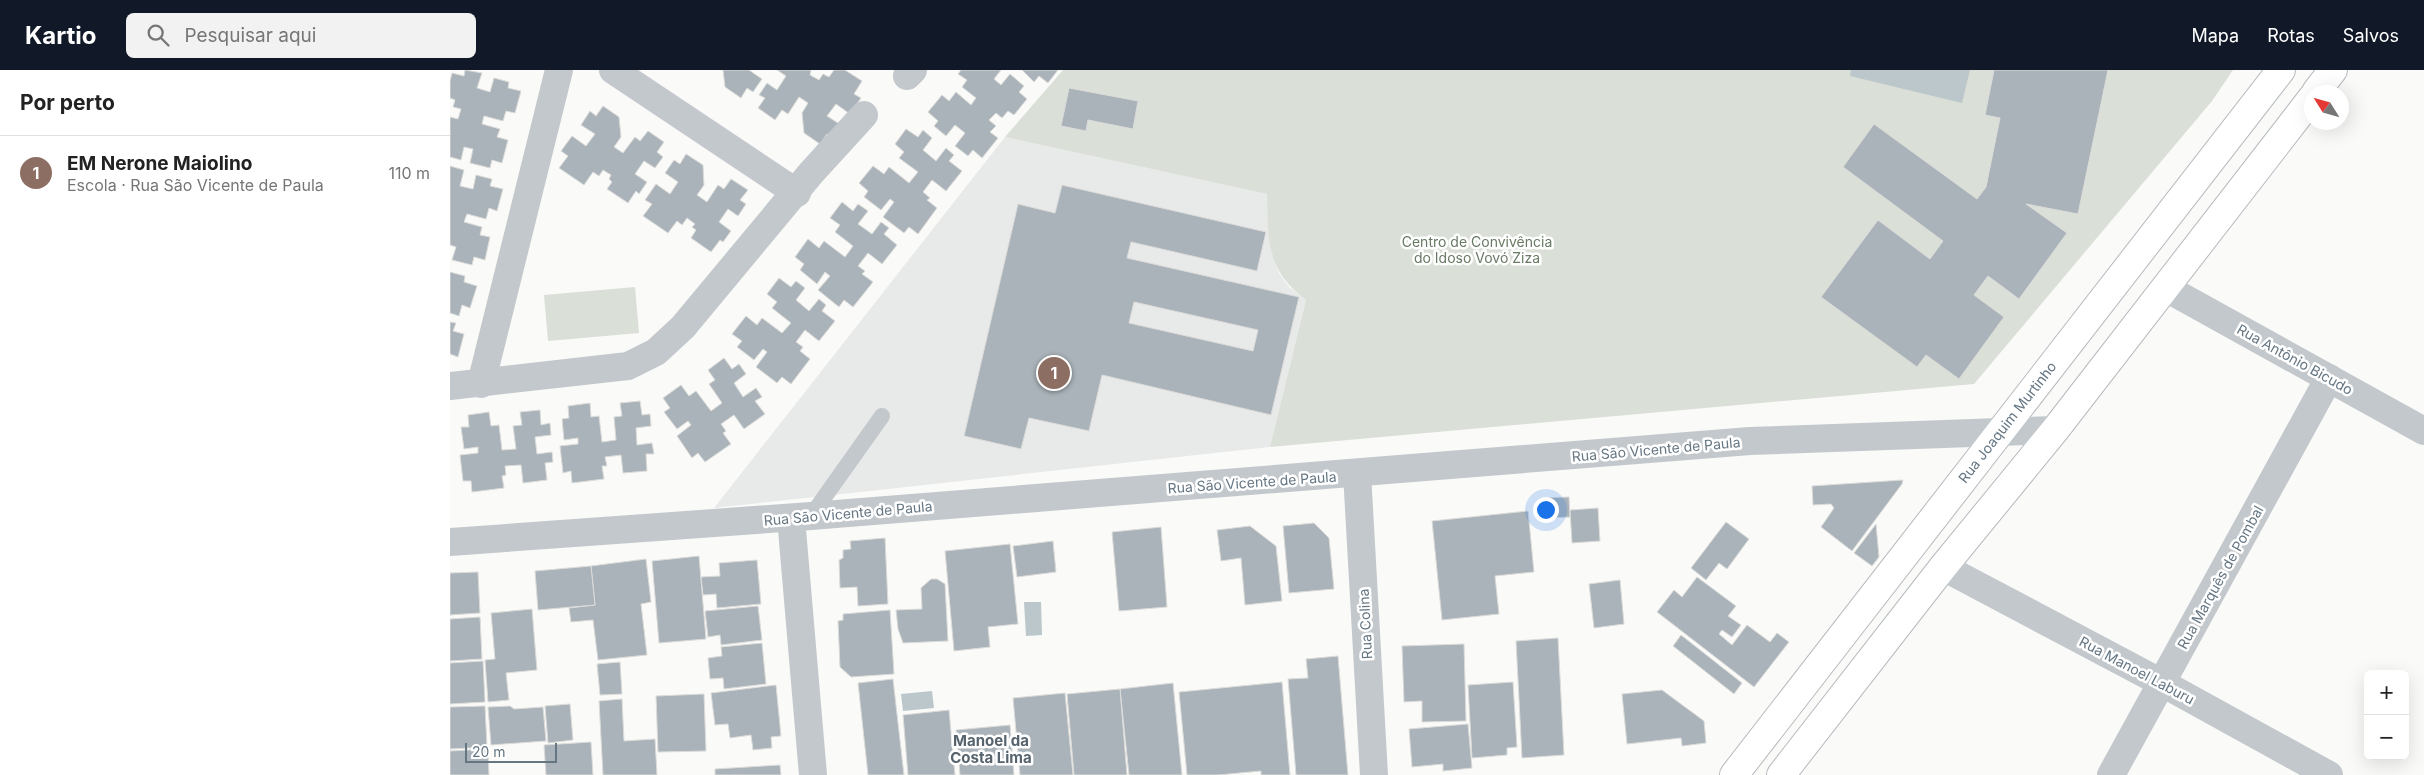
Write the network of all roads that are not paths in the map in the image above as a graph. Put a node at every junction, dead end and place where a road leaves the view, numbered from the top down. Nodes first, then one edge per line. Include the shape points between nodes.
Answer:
1 (559, 70) edge
2 (613, 70) edge
3 (2281, 70) edge
4 (2333, 70) edge
5 (2321, 85) edge
6 (2304, 108) edge
7 (864, 114) dead end
8 (796, 192) junction
9 (2166, 288) junction
10 (2329, 378) junction
11 (481, 384) junction
12 (450, 386) edge
13 (882, 416) dead end
14 (2424, 429) edge
15 (2054, 430) junction
16 (2000, 432) junction
17 (1357, 474) junction
18 (801, 517) junction
19 (450, 542) edge
20 (1943, 567) junction
21 (2162, 683) junction
22 (812, 775) edge
23 (1374, 775) edge
24 (1734, 775) edge
25 (1782, 775) edge
26 (2111, 775) edge
27 (2329, 775) edge

1 - 11 street
2 - 8 street
3 - 16 main road, Rua Joaquim Murtinho
4 - 5 main road
6 - 9 main road
7 - 8 street
8 - 11 street via 683,327 656,352 628,366
9 - 10 street, Rua Antônio Bicudo
9 - 15 main road
10 - 14 street, Rua Antônio Bicudo
10 - 21 street, Rua Marquês de Pombal
11 - 12 street
13 - 18 lane
15 - 16 street, Rua São Vicente de Paula
15 - 20 main road
16 - 17 street, Rua São Vicente de Paula via 1750,441
16 - 24 main road, Rua Joaquim Murtinho
17 - 18 street, Rua São Vicente de Paula
17 - 23 street, Rua Colina
18 - 19 street, Rua São Vicente de Paula
18 - 22 street
20 - 21 street, Rua Manoel Laburu
20 - 25 main road
21 - 26 street, Rua Marquês de Pombal
21 - 27 street, Rua Manoel Laburu

